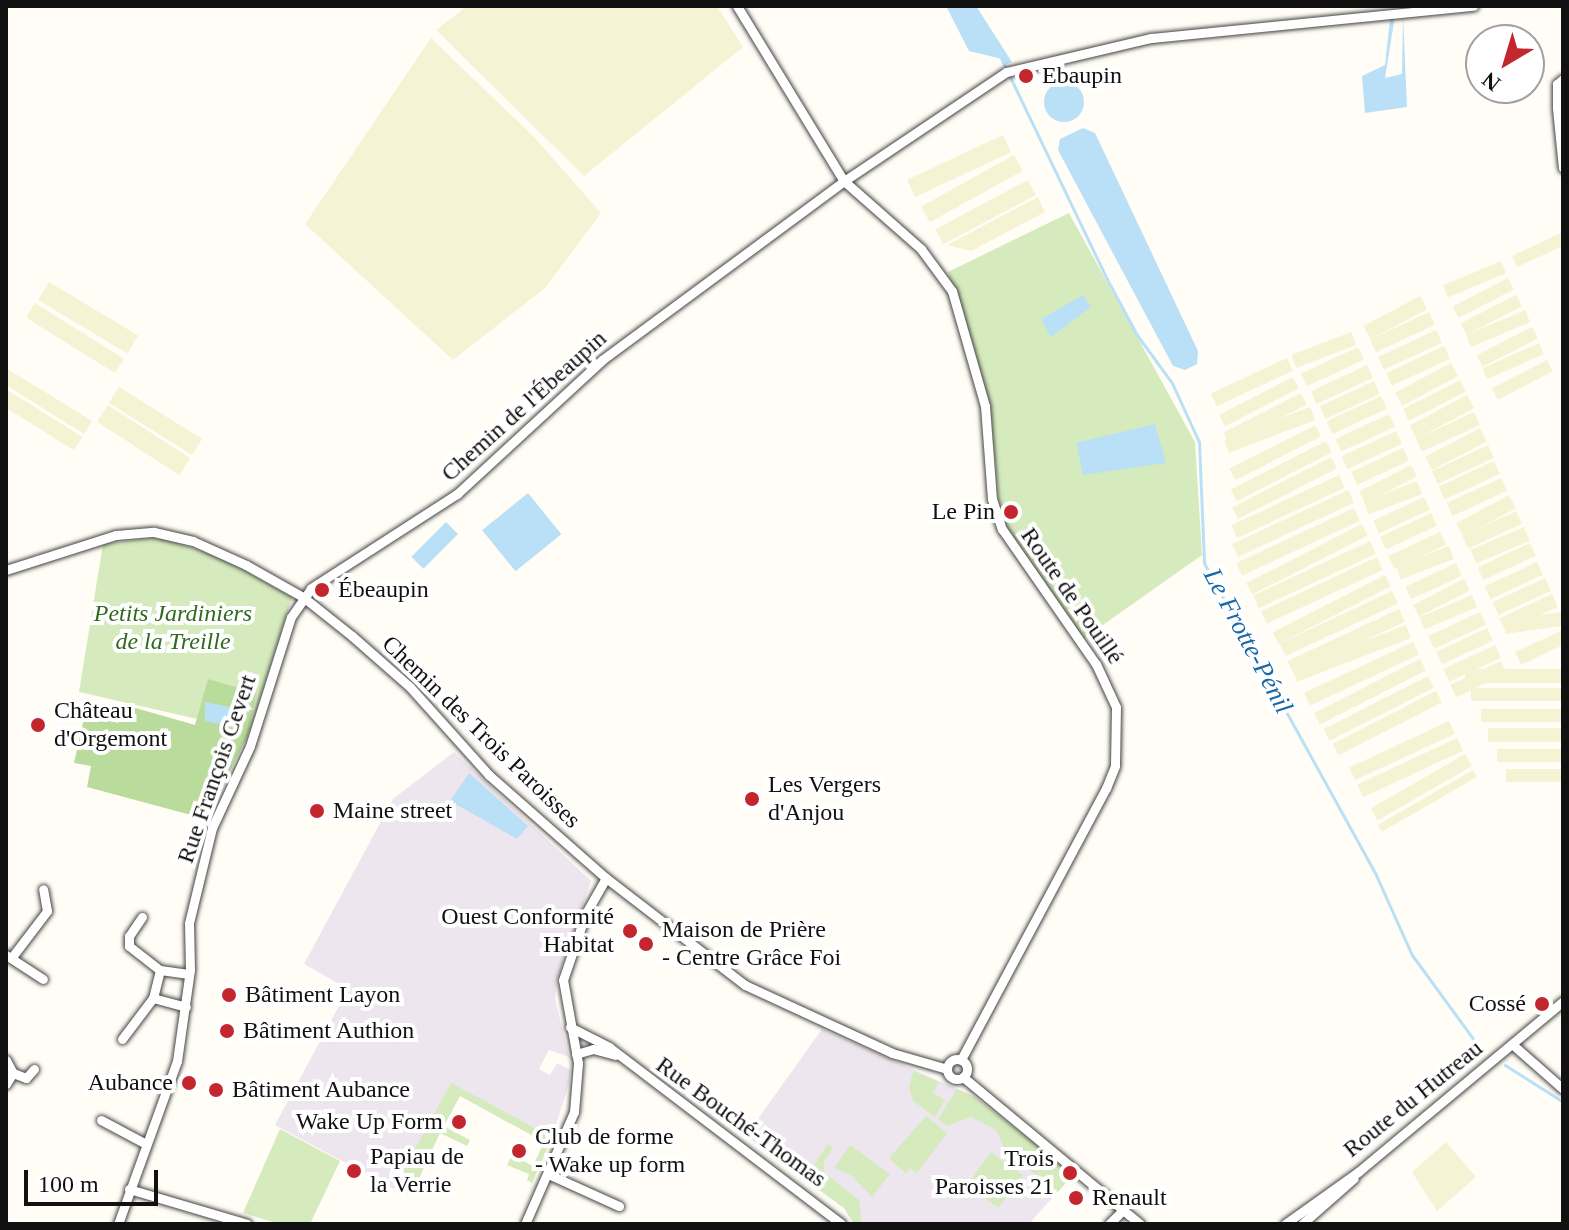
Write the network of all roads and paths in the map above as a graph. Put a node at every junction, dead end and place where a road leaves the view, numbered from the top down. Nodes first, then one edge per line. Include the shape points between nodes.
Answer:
1 (737, 6) edge
2 (1473, 6) edge
3 (1563, 79) edge
4 (1563, 168) edge
5 (844, 181) junction
6 (7, 573) edge
7 (303, 597) junction
8 (606, 878) junction
9 (43, 889) dead end
10 (142, 917) dead end
11 (9, 956) edge
12 (160, 970) junction
13 (189, 974) junction
14 (43, 979) dead end
15 (153, 998) junction
16 (1563, 1001) edge
17 (186, 1007) junction
18 (570, 1027) junction
19 (122, 1039) dead end
20 (1512, 1044) junction
21 (576, 1054) junction
22 (615, 1055) junction
23 (6, 1060) edge
24 (961, 1060) junction
25 (34, 1069) dead end
26 (947, 1069) junction
27 (13, 1073) junction
28 (963, 1077) junction
29 (6, 1084) edge
30 (1563, 1089) edge
31 (101, 1120) dead end
32 (144, 1143) junction
33 (1358, 1172) junction
34 (548, 1174) junction
35 (129, 1189) junction
36 (619, 1206) dead end
37 (1124, 1209) junction
38 (118, 1224) edge
39 (247, 1224) edge
40 (525, 1224) edge
41 (841, 1224) edge
42 (1109, 1224) edge
43 (1140, 1224) edge
44 (1285, 1224) edge
45 (1302, 1224) edge

1 - 5 street, Route de Pouillé
2 - 5 street, Chemin de l'Ébeaupin via 1151,38 1013,68
3 - 4 street via 1557,84 1557,108
5 - 7 street, Chemin de l'Ébeaupin via 602,360 457,494 344,564
5 - 24 street, Route de Pouillé via 921,249 952,291 985,406 998,520 1010,546 1096,664 1116,707 1115,766 1106,788
6 - 7 street, Chemin des Trois Paroisses via 116,535 154,532 226,554
7 - 8 street, Chemin des Trois Paroisses via 382,661 489,775
7 - 13 street, Rue François Cevert via 276,655 250,746 212,828 189,923
8 - 18 street via 592,899 564,976
8 - 26 street, Chemin des Trois Paroisses via 745,985 784,1007 892,1053
9 - 11 street via 47,911
10 - 12 street via 129,936 129,946
11 - 14 street
12 - 13 street
12 - 15 street
13 - 17 street, Rue François Cevert
15 - 17 street
15 - 19 street
16 - 20 street, Route du Hutreau
17 - 32 street, Rue François Cevert via 173,1075
18 - 21 street
18 - 22 street, Rue Bouché-Thomas via 592,1035
20 - 30 street
20 - 33 street, Route du Hutreau
21 - 22 street via 593,1049
21 - 34 street via 574,1112
22 - 41 street, Rue Bouché-Thomas
23 - 27 street
24 - 26 street via 952,1061
24 - 28 street via 967,1068
25 - 27 street via 26,1078
26 - 28 street via 954,1079
27 - 29 street
28 - 37 street
31 - 32 street
32 - 35 street, Rue François Cevert
33 - 44 street, Route du Hutreau
33 - 45 street
34 - 36 street
34 - 40 street
35 - 38 street, Rue François Cevert
35 - 39 street
37 - 42 street
37 - 43 street

